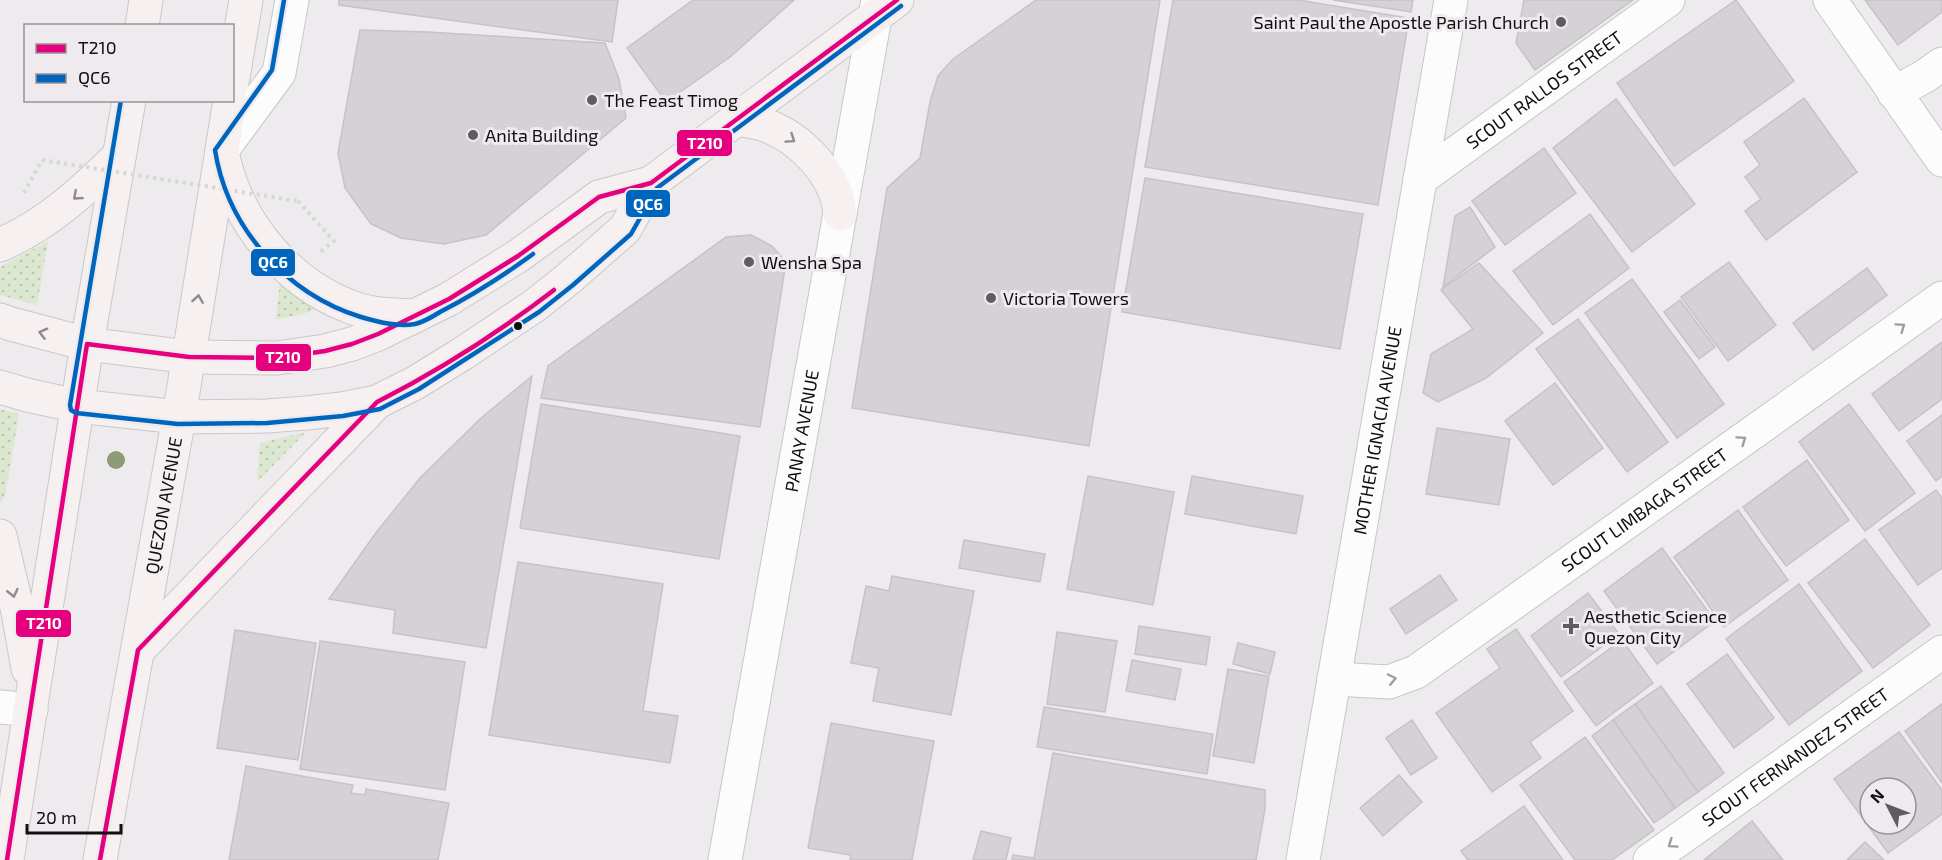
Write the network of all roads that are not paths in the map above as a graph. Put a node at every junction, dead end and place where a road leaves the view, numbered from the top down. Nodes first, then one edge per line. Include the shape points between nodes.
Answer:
1 (146, 0) edge
2 (246, 0) edge
3 (292, 0) edge
4 (1451, 0) edge
5 (1668, 0) edge
6 (1830, 0) edge
7 (884, 5) edge
8 (142, 24) edge
9 (1942, 64) edge
10 (234, 71) edge
11 (1894, 93) junction
12 (129, 102) edge
13 (230, 102) edge
14 (737, 119) junction
15 (222, 150) junction
16 (120, 156) junction
17 (1942, 160) edge
18 (1420, 178) junction
19 (651, 183) junction
20 (840, 214) junction
21 (0, 245) edge
22 (1942, 298) edge
23 (415, 316) junction
24 (0, 320) edge
25 (87, 344) junction
26 (189, 357) junction
27 (0, 387) edge
28 (377, 402) junction
29 (77, 406) junction
30 (179, 417) junction
31 (0, 536) edge
32 (138, 650) junction
33 (1942, 652) edge
34 (1334, 679) junction
35 (21, 705) edge
36 (7, 860) edge
37 (100, 860) edge
38 (725, 860) edge
39 (1303, 860) edge
40 (1650, 860) edge

1 - 8 main road
2 - 10 main road
3 - 15 street, QUEZON AVENUE via 279,73
4 - 18 street, MOTHER IGNACIA AVENUE
5 - 18 street, SCOUT RALLOS STREET
6 - 11 street
7 - 14 main road
7 - 20 street, PANAY AVENUE
9 - 11 street
11 - 17 street
12 - 16 main road
13 - 15 main road, QUEZON AVENUE
14 - 19 main road
14 -> 20 main road via 765,125 802,147 828,179
15 - 23 main road via 242,208 266,245 292,273 349,307
26 -> 15 main road, QUEZON AVENUE
16 -> 21 main road via 75,198 21,236
16 - 25 main road
18 - 34 street, MOTHER IGNACIA AVENUE
19 - 23 main road via 598,197 518,256
19 - 28 main road via 625,229 568,279 462,354
20 - 38 street, PANAY AVENUE
34 -> 22 street, SCOUT LIMBAGA STREET via 1389,682 1416,672
23 - 26 main road via 378,334 325,351 277,358
25 -> 24 main road
25 - 26 main road
25 - 29 main road
26 - 30 main road, QUEZON AVENUE
27 - 29 main road
28 - 30 main road via 267,416
28 - 32 main road
29 - 30 main road
29 - 35 main road
30 - 32 main road, QUEZON AVENUE
31 -> 35 main road via 18,612
32 - 37 main road, QUEZON AVENUE
33 -> 40 street, SCOUT FERNANDEZ STREET
34 - 39 street, MOTHER IGNACIA AVENUE
35 - 36 main road

